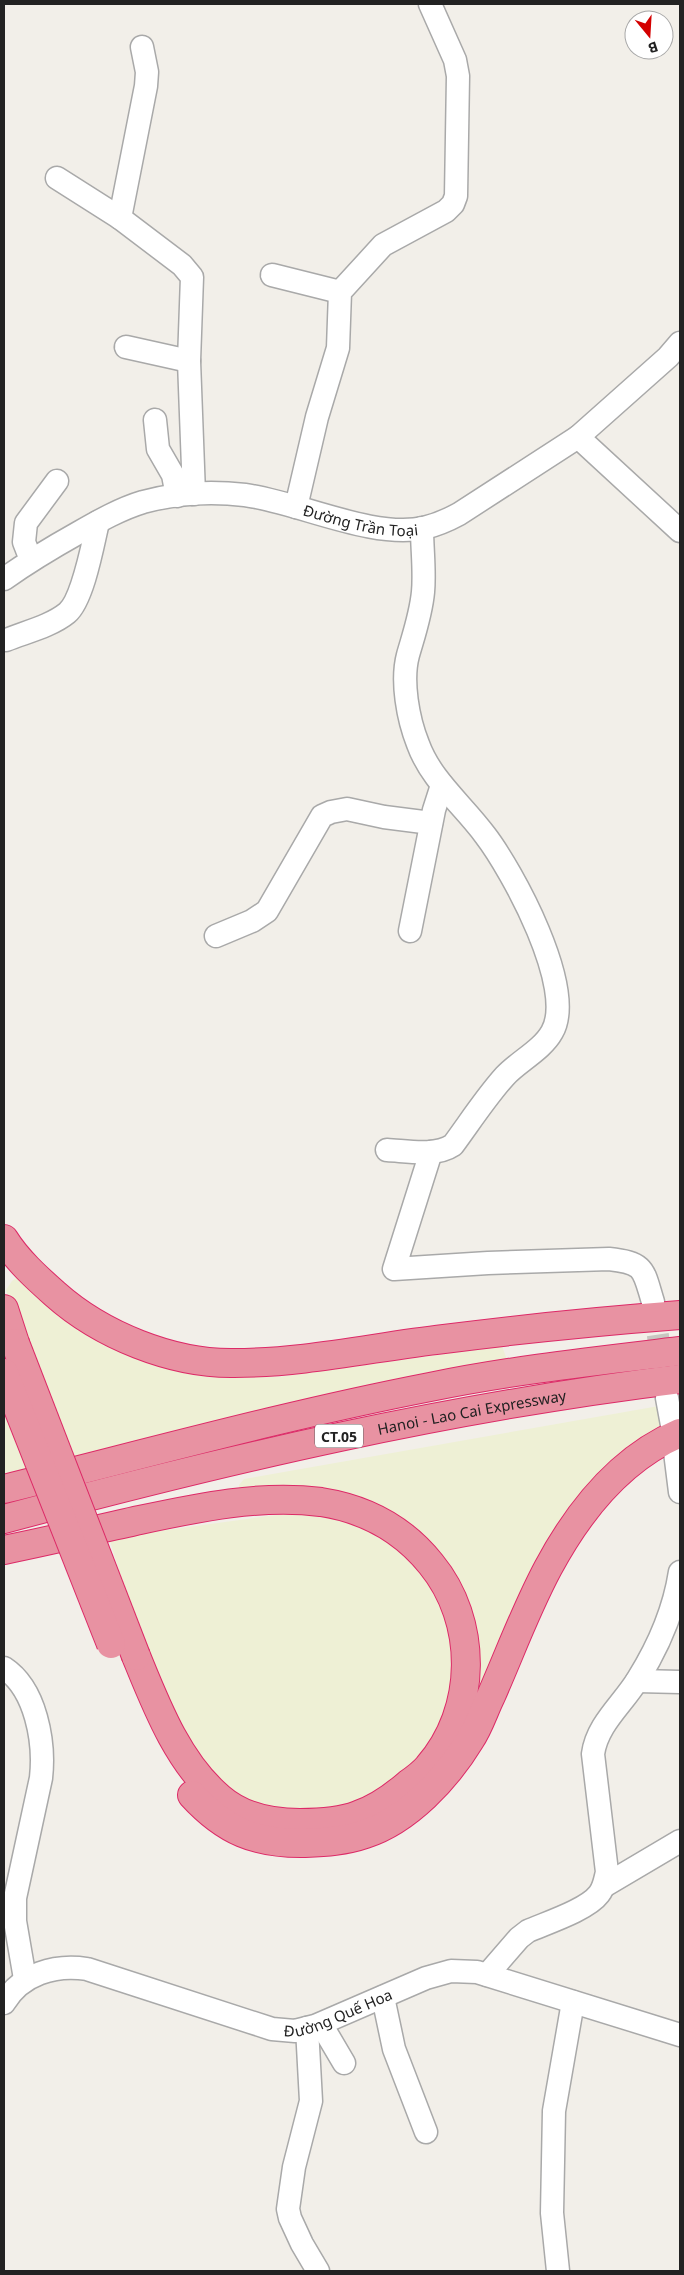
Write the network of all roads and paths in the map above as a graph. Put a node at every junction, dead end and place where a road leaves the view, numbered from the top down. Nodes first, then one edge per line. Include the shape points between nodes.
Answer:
1 (430, 4) edge
2 (142, 47) dead end
3 (57, 178) dead end
4 (120, 218) junction
5 (272, 275) dead end
6 (340, 292) junction
7 (680, 343) edge
8 (126, 347) dead end
9 (189, 361) junction
10 (155, 420) dead end
11 (578, 437) junction
12 (56, 481) dead end
13 (186, 495) junction
14 (296, 507) junction
15 (98, 522) junction
16 (422, 528) junction
17 (680, 531) edge
18 (31, 560) junction
19 (4, 579) edge
20 (6, 640) dead end
21 (442, 785) junction
22 (431, 823) junction
23 (410, 931) dead end
24 (216, 936) dead end
25 (387, 1150) dead end
26 (431, 1152) junction
27 (4, 1239) edge
28 (653, 1302) tunnel mouth
29 (4, 1309) edge
30 (680, 1315) edge
31 (680, 1351) edge
32 (4, 1373) edge
33 (674, 1388) edge
34 (676, 1437) edge
35 (4, 1489) edge
36 (680, 1492) edge
37 (4, 1519) edge
38 (4, 1550) edge
39 (680, 1572) edge
40 (127, 1660) junction
41 (4, 1668) edge
42 (637, 1681) junction
43 (680, 1682) edge
44 (680, 1841) edge
45 (604, 1886) junction
46 (17, 1968) edge
47 (487, 1975) junction
48 (383, 1997) junction
49 (573, 2002) junction
50 (4, 2003) edge
51 (314, 2026) junction
52 (680, 2035) edge
53 (344, 2063) dead end
54 (426, 2132) dead end
55 (318, 2271) edge
56 (558, 2271) edge

1 - 6 street via 455,60 458,76 456,196 446,211 383,245
2 - 4 street via 146,86
3 - 4 street
4 - 9 street via 182,265 192,277
5 - 6 street
6 - 14 street via 338,348
7 - 11 street, Đường Trần Toại
8 - 9 street
9 - 13 street
10 - 13 street via 158,449
11 - 16 street, Đường Trần Toại via 459,514
11 - 17 street
12 - 18 street via 26,523 24,542
13 - 14 street, Đường Trần Toại via 246,496
13 - 15 street, Đường Trần Toại via 144,502 117,511
14 - 16 street, Đường Trần Toại via 375,526
15 - 18 street, Đường Trần Toại
15 - 20 street via 85,574 69,612
16 - 21 street via 424,592 408,656 407,691 418,744
18 - 19 street, Đường Trần Toại
21 - 22 street
21 - 26 street via 484,833 504,862 548,957 558,1008 553,1031 547,1039 505,1076 453,1145
22 - 23 street
22 - 24 street via 384,818 347,809 322,816 267,911
25 - 26 street
26 - 28 street via 394,1269 498,1262 629,1261 644,1272
27 - 30 highway via 48,1288 95,1324 146,1347 206,1361 233,1364 312,1358 443,1339
29 - 40 highway, bridge
31 - 35 highway, Hanoi - Lao Cai Expressway / CT.05 via 584,1362 432,1386 291,1416
32 - 40 highway, bridge
33 - 34 street
33 - 37 highway, Hanoi - Lao Cai Expressway / CT.05 via 520,1402 363,1431 264,1452
34 - 36 street
34 - 40 highway via 638,1456 588,1506 548,1568 471,1739 443,1778 400,1816 366,1834 331,1842 286,1843 239,1833 219,1822 181,1784 165,1760 134,1703
38 - 40 highway via 186,1510 246,1501 320,1502 351,1508 386,1523 416,1545 444,1579 461,1618 466,1654 464,1690 452,1731 429,1767 389,1801 358,1816 325,1824 285,1824 266,1820 246,1814 219,1798 181,1751 153,1698
39 - 42 street via 666,1626
41 - 46 street via 18,1678 26,1692 40,1732 43,1759 15,1898
42 - 43 street
42 - 45 street via 601,1729 594,1748 607,1872
44 - 45 street
45 - 47 street via 589,1904 528,1931
46 - 50 street, Đường Quế Hoa
46 - 51 street, Đường Quế Hoa via 45,1971 69,1966 87,1969 272,2029 295,2030
47 - 48 street, Đường Quế Hoa via 451,1971
47 - 49 street, Đường Quế Hoa
48 - 51 street, Đường Quế Hoa
48 - 54 street via 394,2049
49 - 52 street, Đường Quế Hoa
49 - 56 street via 554,2111 552,2213
51 - 53 street
51 - 55 street via 310,2102 294,2167 288,2209 302,2244

